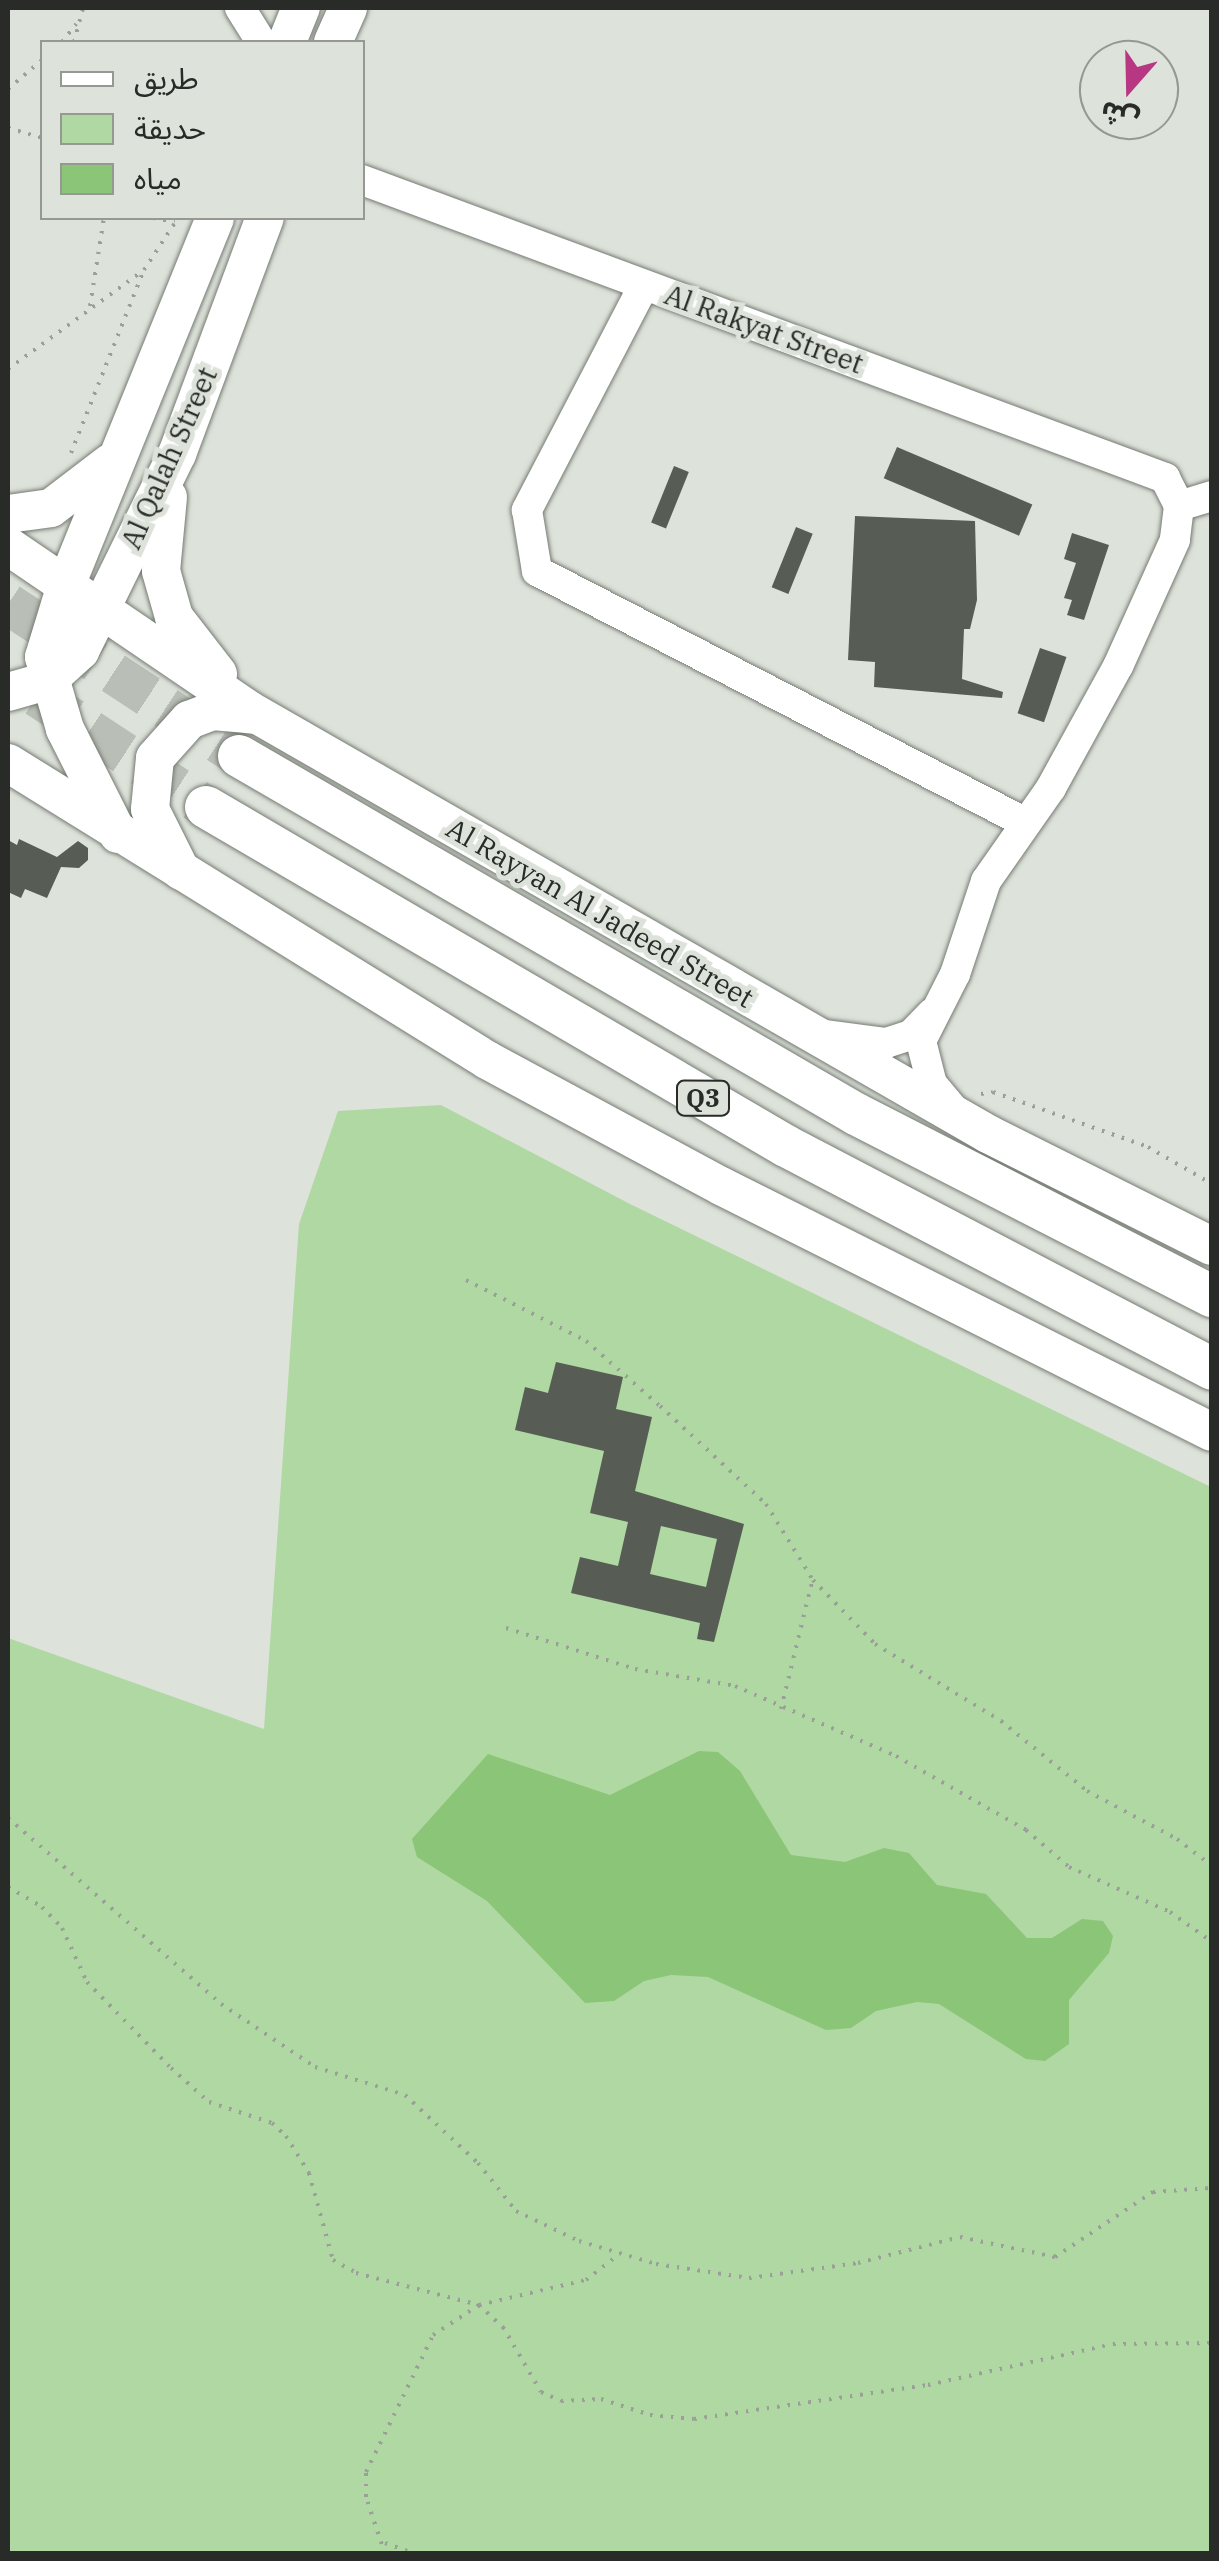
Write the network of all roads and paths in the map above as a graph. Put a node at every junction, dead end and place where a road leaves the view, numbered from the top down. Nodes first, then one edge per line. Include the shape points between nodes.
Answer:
1 (84, 8) edge
2 (240, 8) edge
3 (301, 8) edge
4 (348, 8) edge
5 (76, 24) junction
6 (64, 40) edge
7 (74, 40) edge
8 (260, 40) edge
9 (288, 40) edge
10 (334, 40) edge
11 (40, 62) edge
12 (8, 89) edge
13 (8, 128) edge
14 (40, 137) edge
15 (365, 181) edge
16 (104, 220) edge
17 (177, 220) edge
18 (214, 220) edge
19 (264, 220) edge
20 (144, 270) junction
21 (644, 285) junction
22 (89, 308) junction
23 (8, 369) edge
24 (177, 454) junction
25 (66, 458) dead end
26 (116, 458) junction
27 (1212, 496) edge
28 (1179, 506) junction
29 (8, 514) edge
30 (8, 546) edge
31 (66, 585) junction
32 (100, 610) junction
33 (47, 681) junction
34 (8, 692) edge
35 (256, 714) junction
36 (239, 756) tunnel mouth
37 (8, 764) edge
38 (206, 807) tunnel mouth
39 (1026, 823) junction
40 (119, 836) junction
41 (181, 872) junction
42 (934, 1011) junction
43 (803, 1031) junction
44 (966, 1082) dead end
45 (962, 1120) junction
46 (1212, 1184) edge
47 (1212, 1246) edge
48 (466, 1280) dead end
49 (1212, 1296) edge
50 (1212, 1369) edge
51 (1212, 1432) edge
52 (813, 1580) junction
53 (506, 1628) dead end
54 (781, 1708) junction
55 (8, 1818) edge
56 (1212, 1866) edge
57 (8, 1886) edge
58 (1212, 1942) edge
59 (1212, 2188) edge
60 (620, 2253) junction
61 (479, 2306) junction
62 (1212, 2342) edge
63 (385, 2542) junction
64 (386, 2554) edge
65 (415, 2554) edge

1 - 5 path
2 - 8 lane
3 - 9 main road
4 - 10 main road
5 - 6 path
5 - 7 path
11 - 12 path
13 - 14 path
15 - 21 lane, Al Rakyat Street
16 - 22 path
17 - 20 path
18 - 26 main road, Al Qalah Street
19 - 24 main road, Al Qalah Street
20 - 22 path
20 - 25 path
21 - 28 lane, Al Rakyat Street via 1165,478
21 - 39 lane via 527,510 526,538 537,570
22 - 23 path
24 - 32 main road, Al Qalah Street
24 - 35 main road via 162,523 161,571 174,616
26 - 29 main road via 51,508
26 - 31 main road, Al Qalah Street
27 - 28 lane
28 - 39 lane via 1175,540 1118,666
30 - 31 main road, Al Rayyan Al Jadeed Street
31 - 32 main road, Al Rayyan Al Jadeed Street
31 - 33 main road, Al Qalah Street via 44,657
32 - 33 main road, Al Qalah Street via 80,651
32 - 35 main road, Al Rayyan Al Jadeed Street
33 - 34 main road, Al Qalah Street
33 - 40 main road
35 - 41 main road via 201,716 168,737 155,758 150,810
35 - 43 main road, Al Rayyan Al Jadeed Street
36 - 49 highway, Al Rayyan Al Jadeed Street / Q3 via 856,1114
37 - 40 main road
38 - 50 highway, Q3 via 786,1146
39 - 42 lane via 986,881 955,974
40 - 41 main road
41 - 51 main road via 487,1060 721,1186
42 - 43 lane via 911,1035 886,1043
42 - 45 lane via 921,1041 922,1061
43 - 45 main road, Al Rayyan Al Jadeed Street
44 - 46 path via 981,1094 993,1092 1148,1146
45 - 47 main road, Al Rayyan Al Jadeed Street
48 - 52 path via 586,1341 766,1504
52 - 54 path
52 - 56 path via 874,1644 1001,1721 1087,1791 1177,1839
53 - 54 path via 635,1669 735,1686
54 - 58 path via 896,1756 1026,1830 1068,1867 1170,1912
55 - 60 path via 221,2004 315,2067 405,2095 478,2163 516,2211 540,2227
57 - 61 path via 62,1928 87,1982 208,2102 272,2123 286,2136 309,2173 333,2260 356,2273
59 - 60 path via 1153,2192 1055,2258 960,2237 858,2263 748,2278
60 - 61 path via 586,2280
61 - 62 path via 503,2327 541,2392 694,2419 928,2386 1113,2344
61 - 63 path via 433,2335 366,2472 366,2497
63 - 64 path
63 - 65 path

